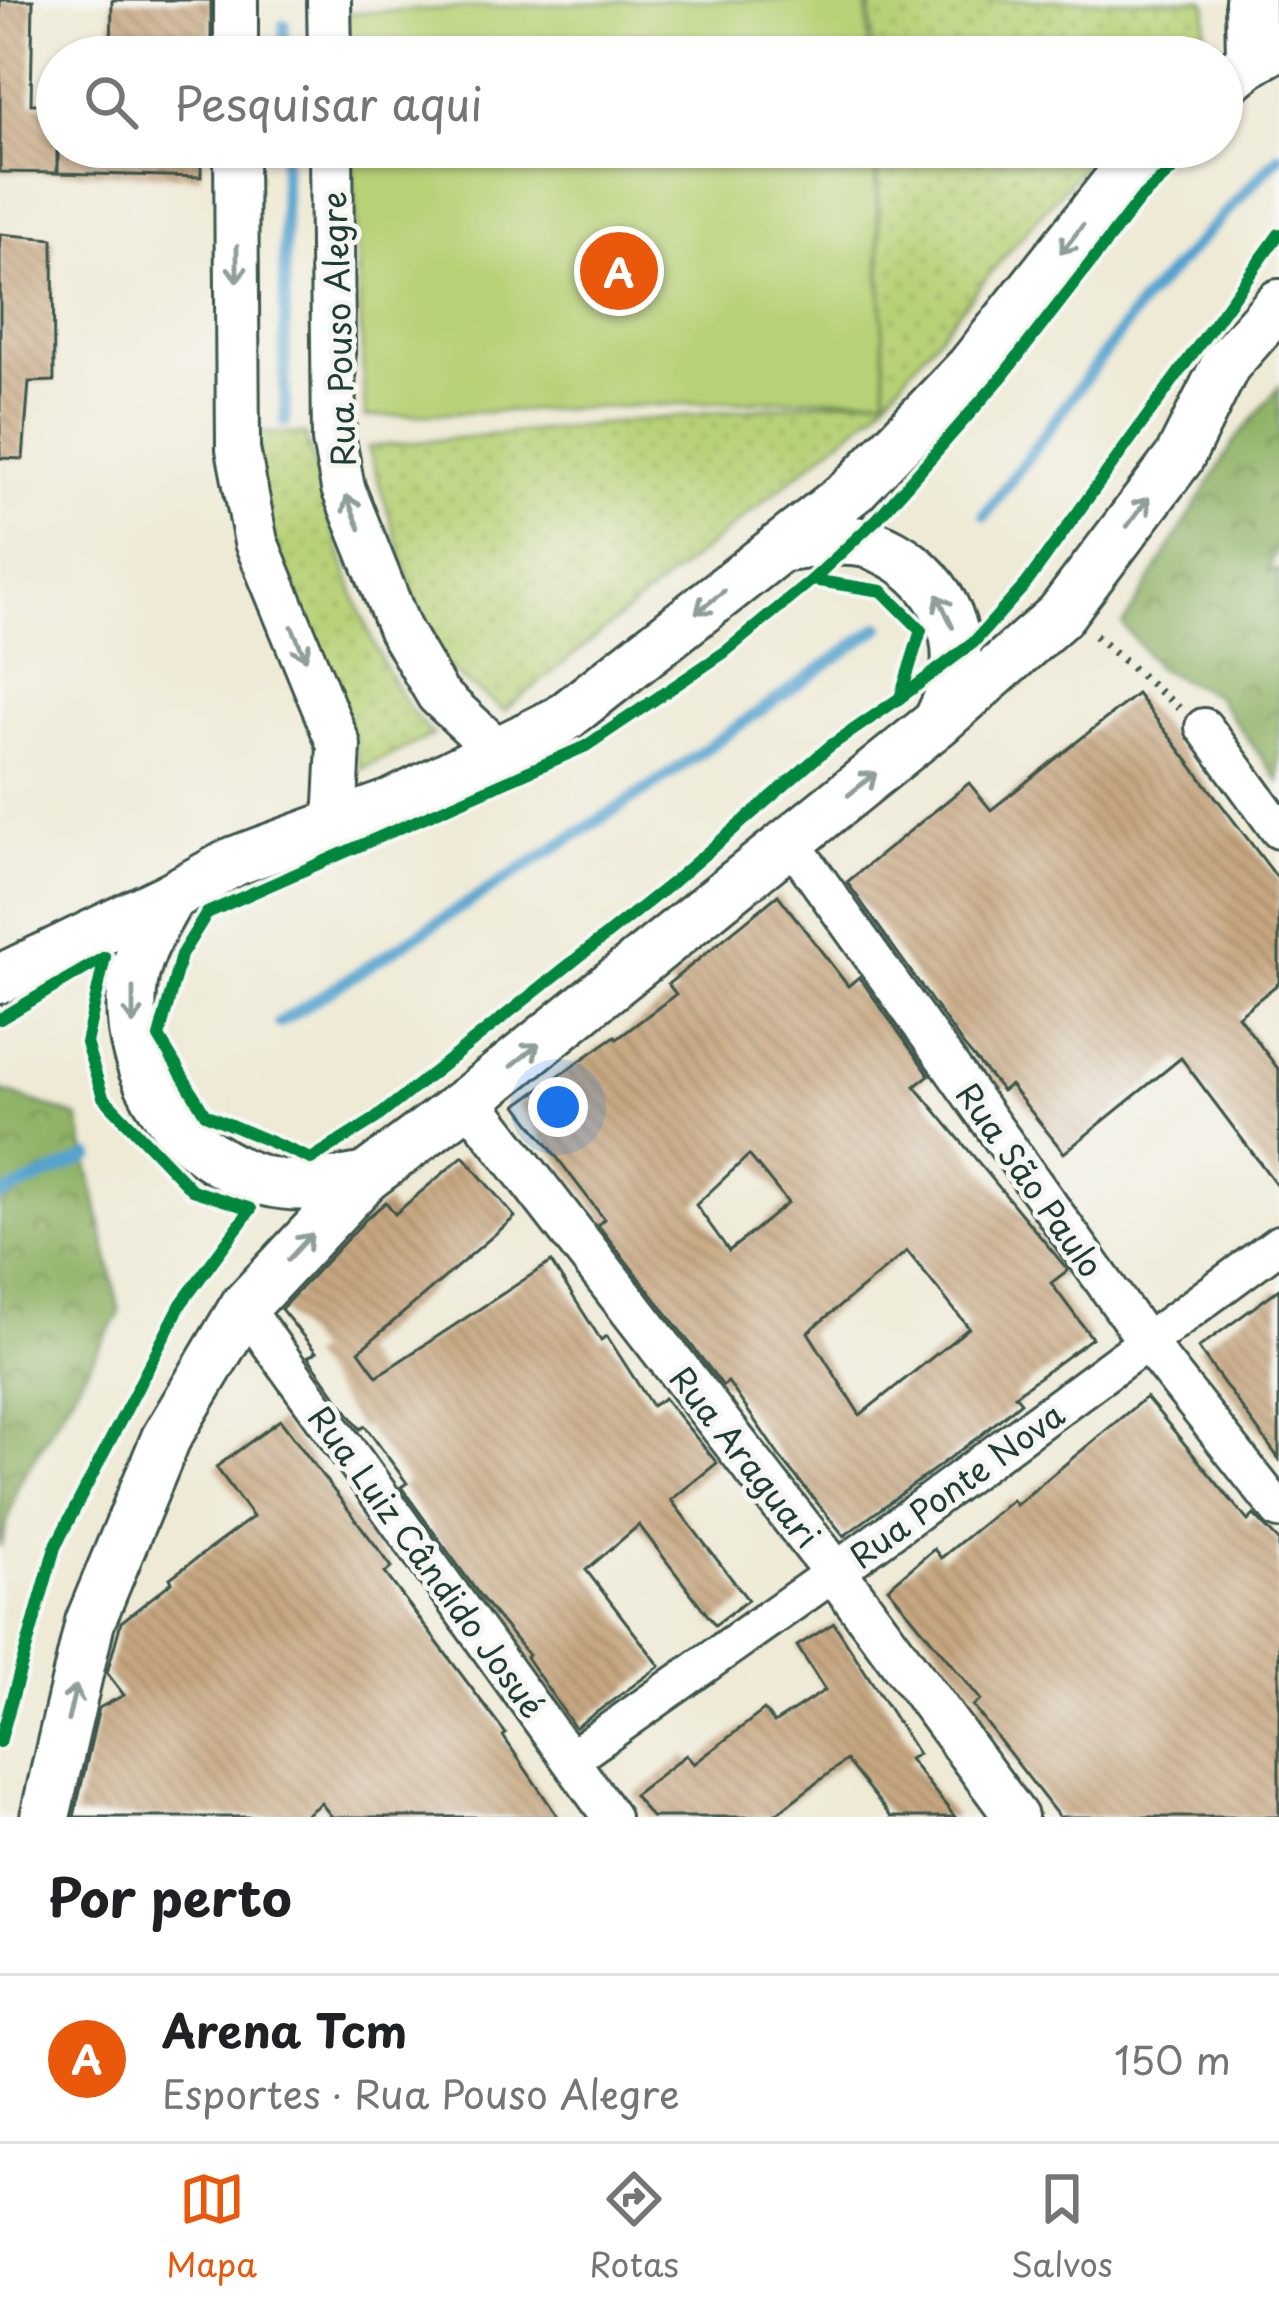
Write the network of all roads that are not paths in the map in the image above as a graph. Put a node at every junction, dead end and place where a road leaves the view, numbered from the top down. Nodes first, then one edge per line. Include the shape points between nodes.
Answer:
1 (236, 0) edge
2 (329, 0) edge
3 (1250, 0) edge
4 (236, 36) edge
5 (330, 36) edge
6 (1251, 63) edge
7 (236, 168) edge
8 (331, 168) edge
9 (1128, 168) edge
10 (1279, 304) edge
11 (779, 548) junction
12 (938, 722) junction
13 (1204, 727) road end
14 (499, 751) junction
15 (335, 824) junction
16 (1279, 830) edge
17 (790, 841) junction
18 (170, 897) junction
19 (0, 979) edge
20 (469, 1100) junction
21 (366, 1177) junction
22 (1279, 1244) edge
23 (244, 1306) junction
24 (1148, 1344) junction
25 (1279, 1510) edge
26 (836, 1571) junction
27 (571, 1759) junction
28 (46, 1817) edge
29 (611, 1817) edge
30 (1016, 1817) edge

1 - 4 street
2 - 5 street
3 - 6 main road
7 -> 15 street via 238,448 256,542 339,745
14 -> 8 street, Rua Pouso Alegre via 438,695 400,631 343,488 334,440
9 -> 11 main road via 971,367 853,490
12 -> 10 main road via 1065,609 1179,458 1226,364
12 -> 11 main road via 956,677 943,598 910,565 870,543
11 -> 14 main road via 561,720
17 -> 12 main road
13 - 16 street
14 - 15 main road
15 - 18 main road via 235,861
20 -> 17 main road
17 - 24 street, Rua São Paulo
18 - 19 main road
18 -> 21 main road via 146,939 132,1022 149,1087 178,1130 218,1162 265,1181 316,1187
20 - 21 main road
20 - 26 street, Rua Araguari
23 -> 21 main road
22 - 24 street, Rua Ponte Nova
23 - 27 street, Rua Luiz Cândido Josué
28 -> 23 main road via 90,1622 166,1438
24 - 25 street, Rua São Paulo
24 - 26 street, Rua Ponte Nova
26 - 27 street, Rua Ponte Nova
26 - 30 street, Rua Araguari
27 - 29 street, Rua Luiz Cândido Josué

